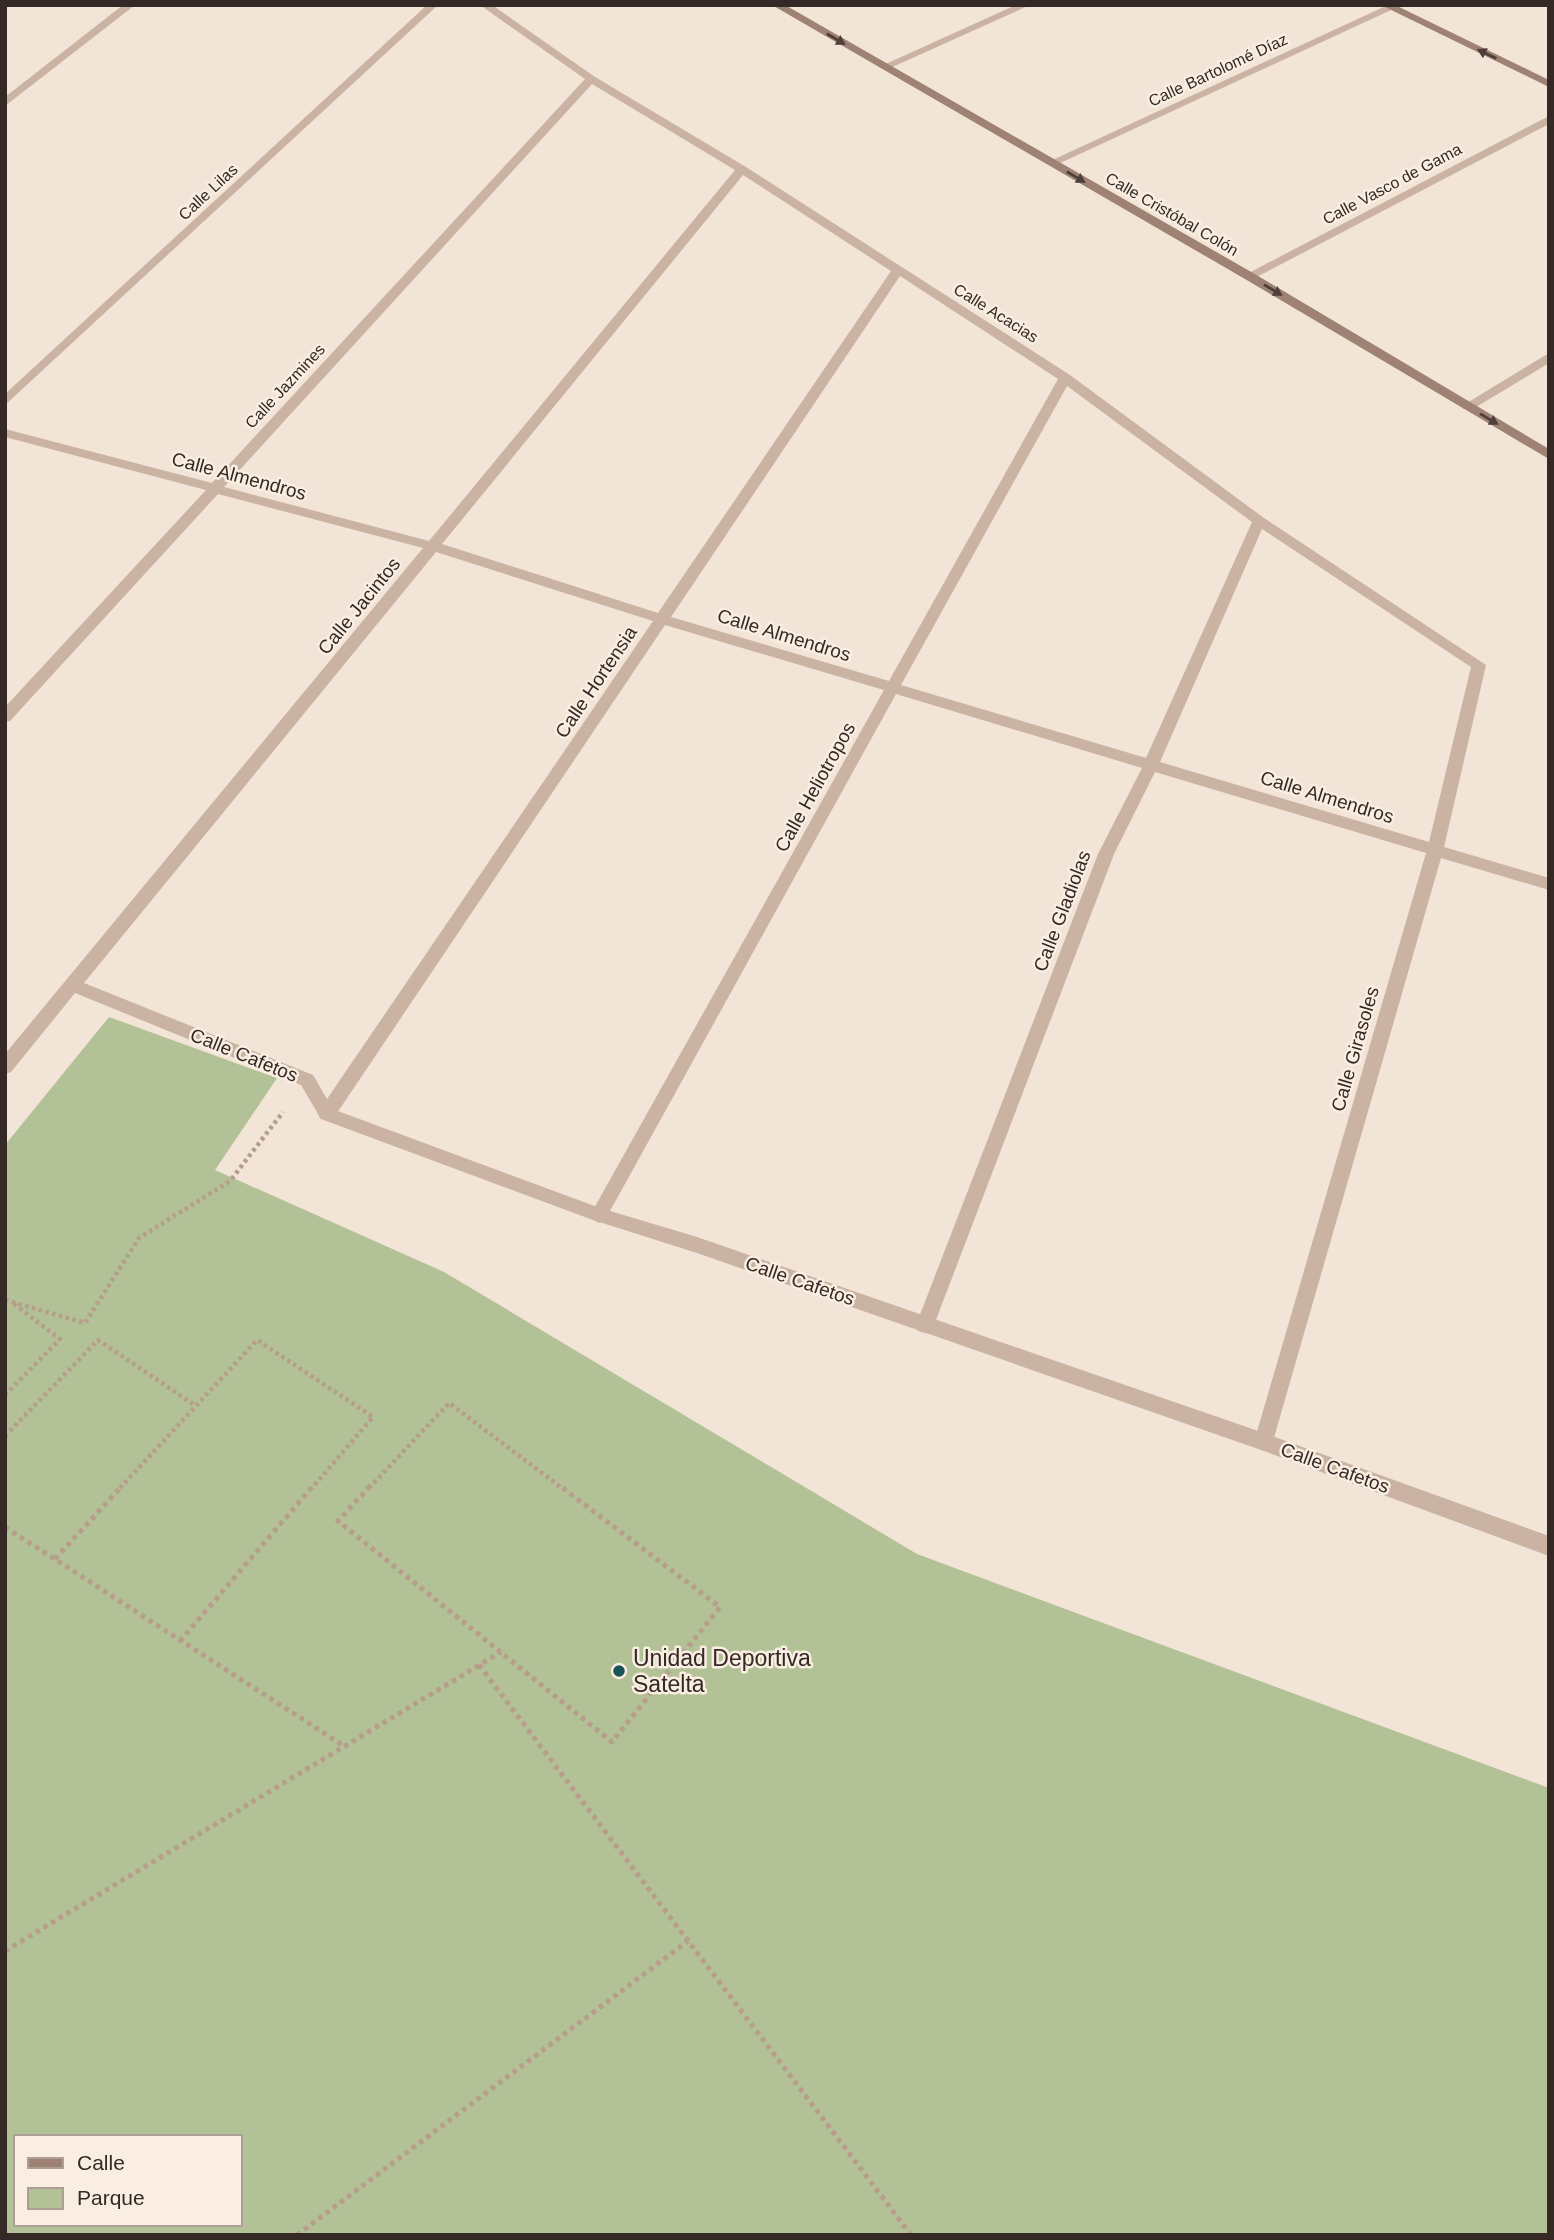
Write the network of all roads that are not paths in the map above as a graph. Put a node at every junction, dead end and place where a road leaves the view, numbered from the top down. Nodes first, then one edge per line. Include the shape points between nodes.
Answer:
1 (130, 5) edge
2 (433, 5) edge
3 (485, 5) edge
4 (777, 5) edge
5 (1025, 5) edge
6 (1392, 6) edge
7 (884, 67) junction
8 (591, 79) junction
9 (1549, 84) edge
10 (5, 103) edge
11 (1549, 119) edge
12 (1052, 163) junction
13 (741, 169) junction
14 (897, 271) junction
15 (1250, 276) junction
16 (1549, 358) edge
17 (1065, 378) junction
18 (5, 401) edge
19 (1468, 406) junction
20 (5, 433) edge
21 (1549, 454) edge
22 (215, 489) junction
23 (1259, 521) junction
24 (433, 546) junction
25 (662, 619) junction
26 (1479, 665) joint
27 (892, 687) junction
28 (5, 717) edge
29 (1152, 765) junction
30 (1435, 850) junction
31 (1549, 884) edge
32 (72, 985) junction
33 (5, 1067) edge
34 (327, 1114) junction
35 (599, 1215) junction
36 (925, 1325) junction
37 (1264, 1442) junction
38 (1549, 1546) edge

1 - 10 street
2 - 18 street, Calle Lilas
3 - 8 street, Calle Acacias
4 -> 7 main road, Calle Cristóbal Colón
5 - 7 street
9 -> 6 main road
6 - 12 street, Calle Bartolomé Díaz
7 - 12 main road, Calle Cristóbal Colón
8 - 13 street, Calle Acacias
8 - 22 street, Calle Jazmines
11 - 15 street, Calle Vasco de Gama
12 -> 15 main road, Calle Cristóbal Colón
13 - 14 street, Calle Acacias
13 - 24 street, Calle Jacintos
14 - 17 street, Calle Acacias
14 - 25 street, Calle Hortensia
15 -> 19 main road, Calle Cristóbal Colón
16 - 19 street
17 - 23 street, Calle Acacias
17 - 27 street, Calle Heliotropos
19 -> 21 main road, Calle Cristóbal Colón
20 - 22 street, Calle Almendros
22 - 24 street, Calle Almendros
22 - 28 street, Calle Jazmines
23 - 26 street, Calle Acacias
23 - 29 street, Calle Gladiolas
24 - 25 street, Calle Almendros
24 - 32 street, Calle Jacintos
25 - 27 street, Calle Almendros
25 - 34 street, Calle Hortensia
26 - 30 street, Calle Girasoles
27 - 29 street, Calle Almendros
27 - 35 street, Calle Heliotropos
29 - 30 street, Calle Almendros
29 - 36 street, Calle Gladiolas via 1107,854
30 - 31 street, Calle Almendros
30 - 37 street, Calle Girasoles
32 - 33 street, Calle Jacintos
32 - 34 street, Calle Cafetos via 307,1080
34 - 35 street, Calle Cafetos
35 - 36 street, Calle Cafetos
36 - 37 street, Calle Cafetos
37 - 38 street, Calle Cafetos

